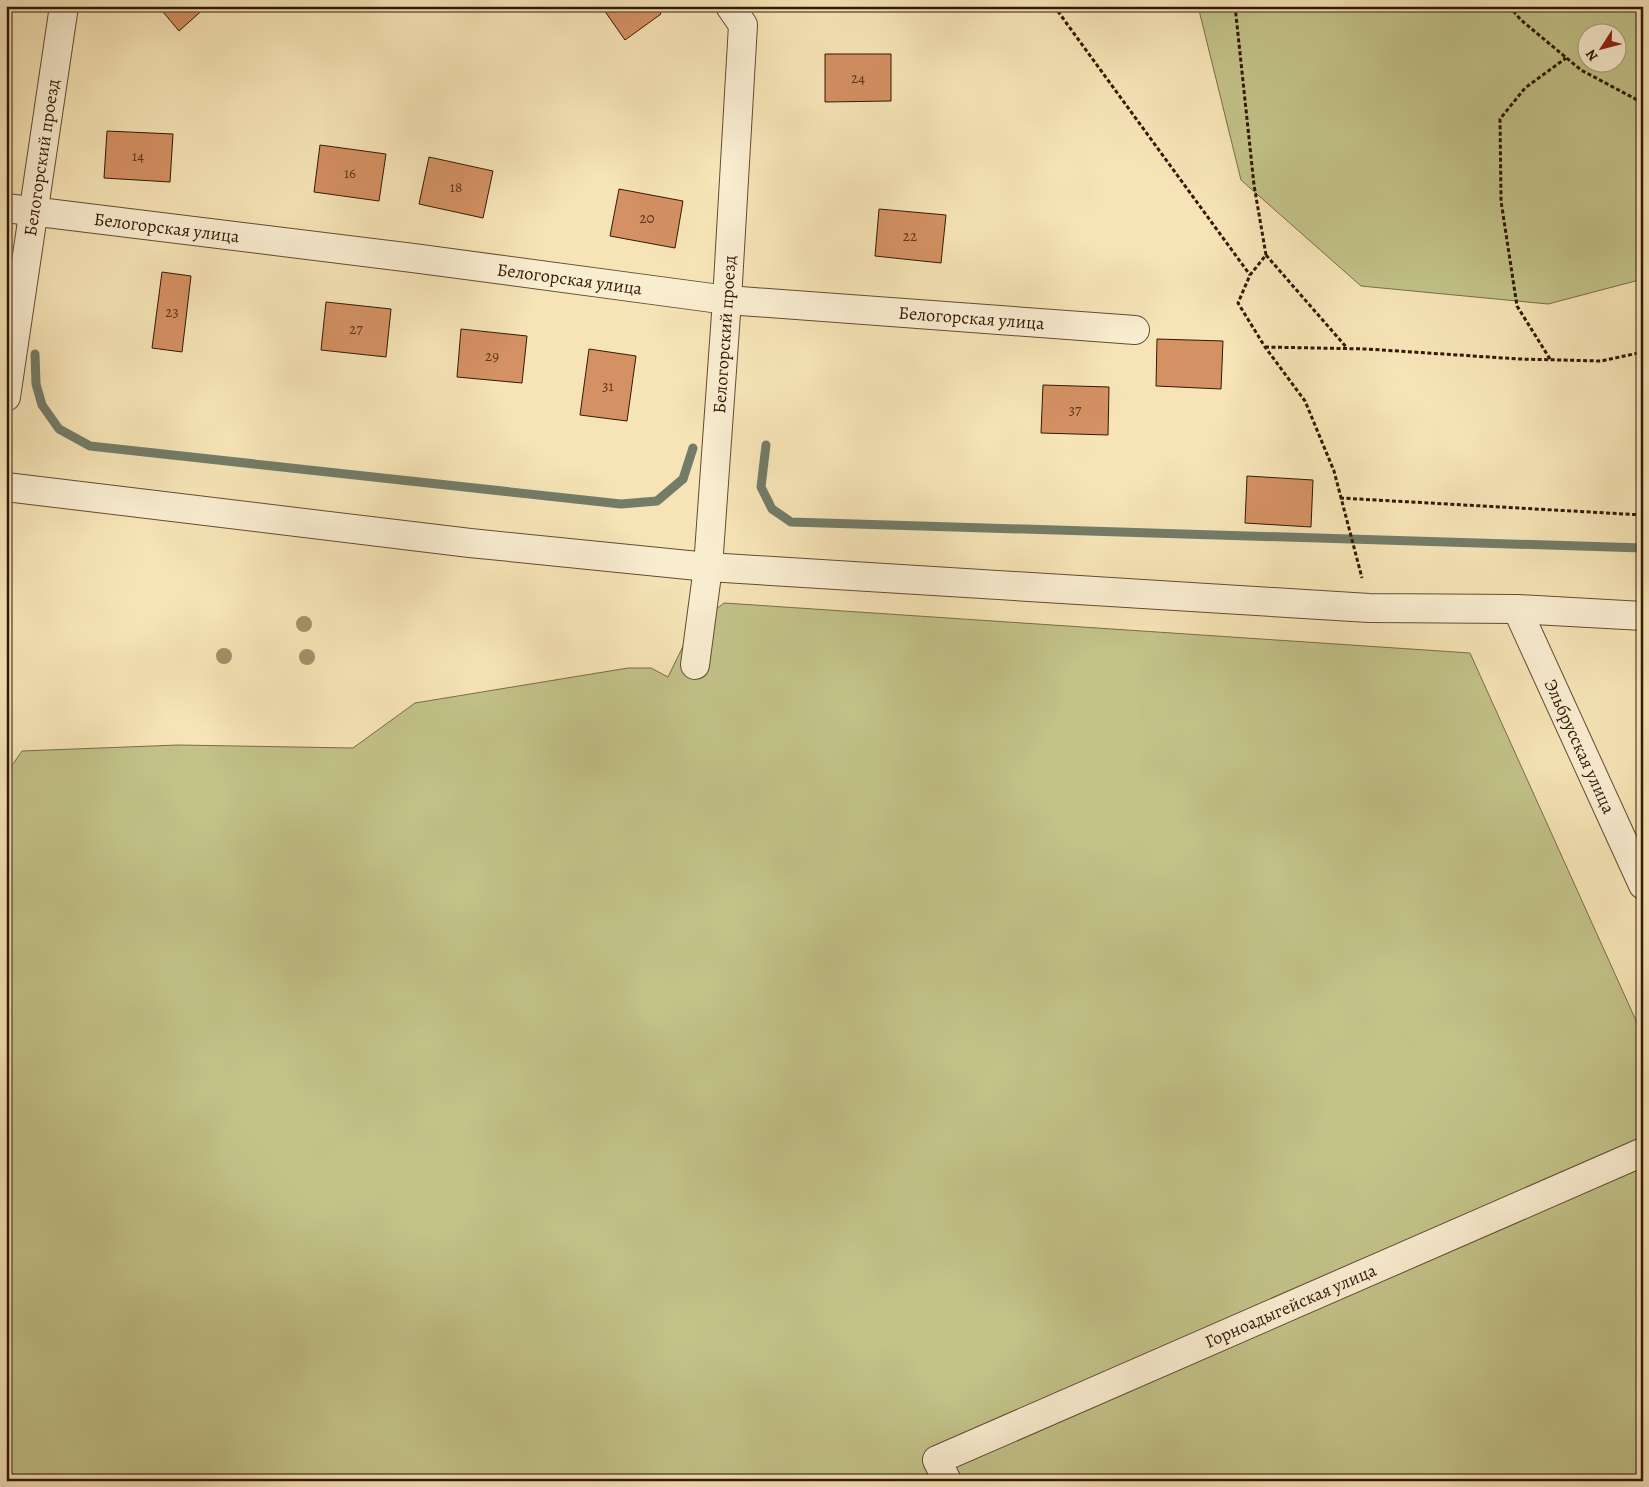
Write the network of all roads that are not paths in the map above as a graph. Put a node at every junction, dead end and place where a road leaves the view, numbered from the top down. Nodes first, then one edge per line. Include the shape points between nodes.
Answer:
1 (64, 6) edge
2 (730, 6) edge
3 (6, 208) edge
4 (34, 213) junction
5 (727, 300) junction
6 (1135, 330) dead end
7 (6, 397) edge
8 (6, 487) edge
9 (708, 567) junction
10 (1517, 609) junction
11 (1643, 616) edge
12 (695, 665) dead end
13 (1643, 885) edge
14 (1643, 1152) edge
15 (942, 1470) edge

1 - 4 street, Белогорский проезд
2 - 5 street, Белогорский проезд via 743,25
3 - 4 street, Белогорская улица
4 - 5 street, Белогорская улица via 413,258
4 - 7 street, Белогорский проезд
5 - 6 street, Белогорская улица
5 - 9 street, Белогорский проезд
8 - 9 street via 470,543
9 - 10 street via 1369,608
9 - 12 street, Белогорский проезд
10 - 11 street
10 - 13 street, Эльбрусская улица
14 - 15 street, Горноадыгейская улица

